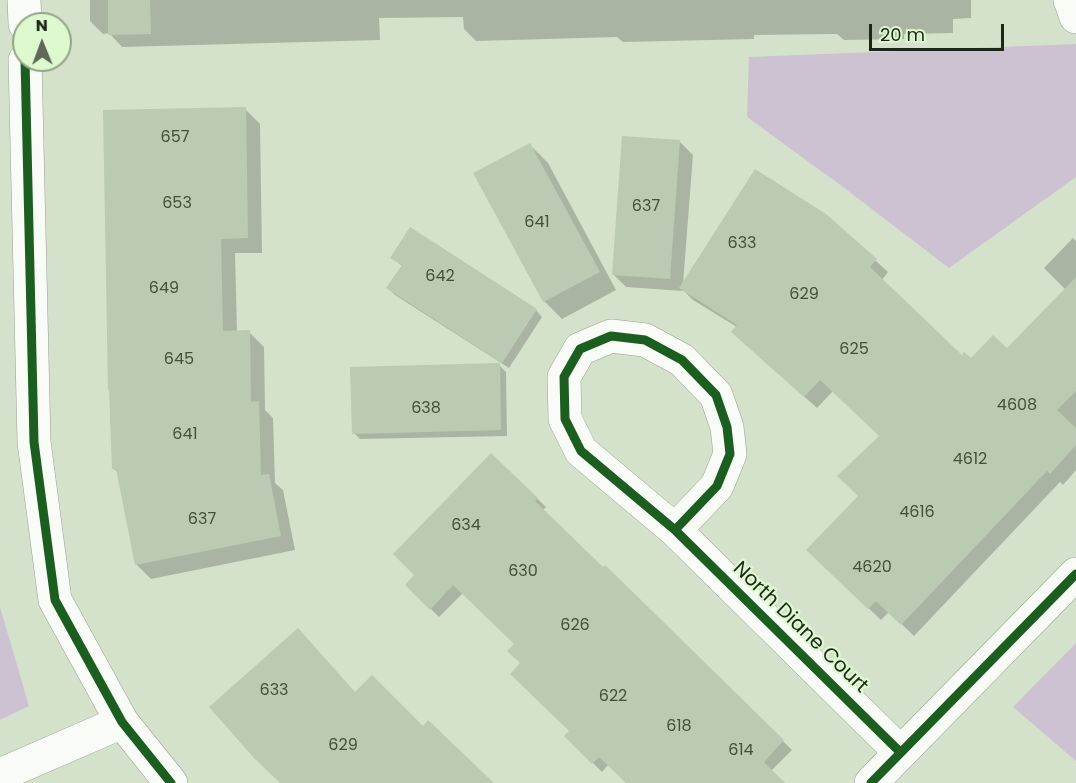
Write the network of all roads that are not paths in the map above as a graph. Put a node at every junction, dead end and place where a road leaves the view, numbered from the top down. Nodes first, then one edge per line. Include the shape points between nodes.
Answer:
1 (1070, 0) edge
2 (1076, 17) edge
3 (25, 72) edge
4 (675, 530) junction
5 (1076, 574) edge
6 (122, 722) junction
7 (900, 752) junction
8 (0, 774) edge
9 (171, 783) edge
10 (871, 783) edge

1 - 2 street
3 - 6 street via 34,442 55,600
4 - 4 street, North Diane Court via 581,451 565,419 564,377 580,350 612,336 645,340 682,360 716,395 727,427 730,454 717,486
4 - 7 street, North Diane Court
5 - 7 street
6 - 8 street
6 - 9 street
7 - 10 street

